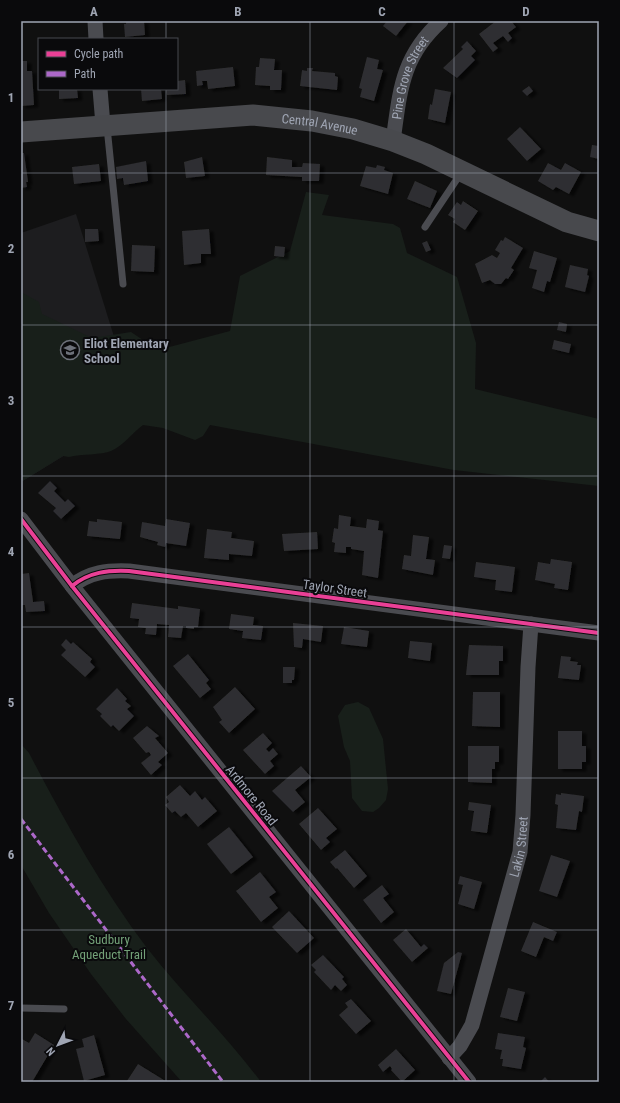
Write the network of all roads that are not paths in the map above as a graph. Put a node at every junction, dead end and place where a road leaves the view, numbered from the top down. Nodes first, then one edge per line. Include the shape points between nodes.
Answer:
1 (95, 21) edge
2 (441, 21) edge
3 (96, 38) edge
4 (100, 90) edge
5 (105, 125) junction
6 (21, 132) edge
7 (393, 142) junction
8 (462, 172) junction
9 (425, 227) dead end
10 (599, 231) edge
11 (123, 284) dead end
12 (21, 519) edge
13 (72, 586) junction
14 (531, 624) junction
15 (599, 633) edge
16 (21, 1008) edge
17 (64, 1009) dead end
18 (449, 1058) junction
19 (469, 1082) edge

1 - 3 street
2 - 7 street, Pine Grove Street via 417,49 407,67 400,86
4 - 5 street
5 - 6 main road, Central Avenue
5 - 7 main road, Central Avenue via 253,115 312,121 353,129
5 - 11 lane
7 - 8 main road, Central Avenue
8 - 9 lane
8 - 10 main road, Central Avenue via 567,222
12 - 13 street, Ardmore Road
13 - 14 street, Taylor Street via 98,572 129,571
13 - 18 street, Ardmore Road
14 - 15 street, Taylor Street
14 - 18 street, Lakin Street via 519,856 472,1025 460,1046
16 - 17 lane
18 - 19 street, Ardmore Road

